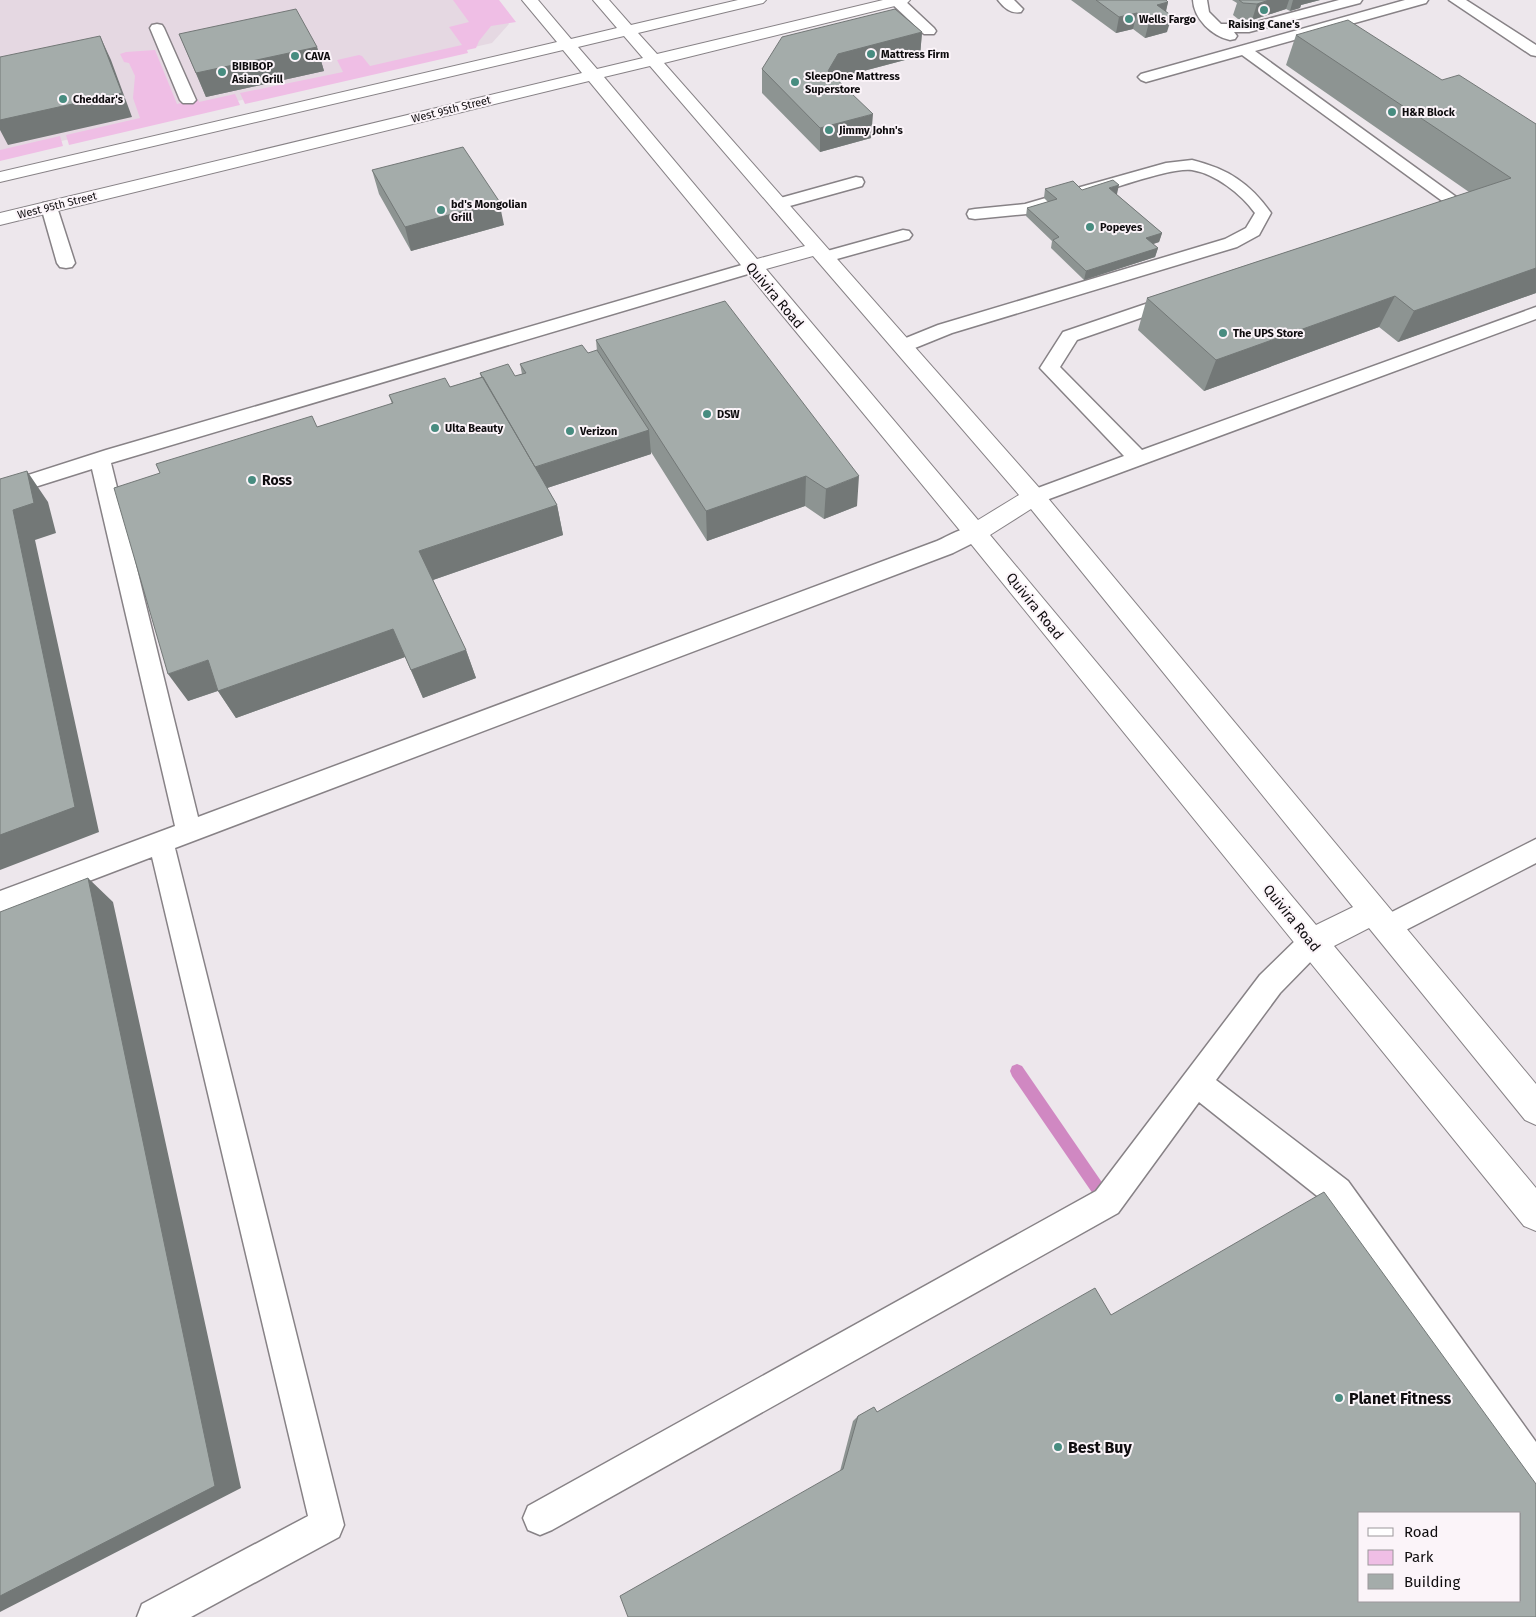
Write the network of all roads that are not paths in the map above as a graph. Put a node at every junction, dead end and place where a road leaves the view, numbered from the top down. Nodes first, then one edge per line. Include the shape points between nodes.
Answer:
1 (530, 0) edge
2 (602, 0) edge
3 (758, 0) edge
4 (1200, 0) edge
5 (1355, 0) edge
6 (1372, 0) edge
7 (1421, 0) edge
8 (1456, 0) edge
9 (900, 1) edge
10 (1388, 11) junction
11 (158, 28) dead end
12 (1217, 28) junction
13 (628, 30) junction
14 (929, 31) dead end
15 (567, 45) junction
16 (1246, 50) junction
17 (1536, 52) edge
18 (654, 60) junction
19 (591, 75) junction
20 (1146, 76) dead end
21 (188, 100) dead end
22 (0, 177) edge
23 (856, 182) dead end
24 (1076, 194) edge
25 (1048, 202) edge
26 (779, 204) junction
27 (49, 207) junction
28 (974, 214) dead end
29 (1420, 217) edge
30 (0, 219) edge
31 (903, 234) dead end
32 (822, 253) junction
33 (66, 263) dead end
34 (752, 267) junction
35 (1188, 296) edge
36 (1536, 313) edge
37 (903, 346) junction
38 (1138, 458) junction
39 (100, 459) junction
40 (0, 490) edge
41 (1034, 497) junction
42 (975, 533) junction
43 (175, 837) junction
44 (1536, 850) edge
45 (0, 903) edge
46 (1381, 919) junction
47 (1312, 942) junction
48 (1197, 1083) junction
49 (1536, 1109) edge
50 (1536, 1214) edge
51 (1536, 1471) edge
52 (540, 1518) dead end
53 (155, 1617) edge

1 - 15 main road, Quivira Road
2 - 13 main road
3 - 13 main road
4 - 12 lane via 1205,18
5 - 12 lane via 1248,28
6 - 10 lane
7 - 10 lane
8 - 17 lane
9 - 14 lane
9 - 18 main road, West 95th Street
10 - 16 lane
11 - 21 lane
12 - 16 lane
13 - 15 main road
13 - 18 main road
15 - 19 main road, Quivira Road
15 - 22 main road
16 - 20 lane
16 - 29 lane via 1458,204
18 - 19 main road, West 95th Street
18 - 26 main road
19 - 27 main road, West 95th Street
19 - 34 main road, Quivira Road
23 - 26 lane
24 - 37 lane via 1166,168 1192,164 1219,174 1251,196 1263,213 1253,231 1230,243 945,329
25 - 28 lane via 1027,209
26 - 32 main road
27 - 30 main road, West 95th Street
27 - 33 lane
31 - 32 lane
32 - 34 main road
32 - 37 main road
34 - 39 lane
34 - 42 main road, Quivira Road
35 - 38 lane via 1070,336 1050,368
36 - 38 lane
37 - 41 main road
38 - 41 lane
39 - 40 lane
39 - 43 lane
41 - 42 main road
41 - 46 main road
42 - 43 lane via 945,548
42 - 47 main road, Quivira Road
43 - 45 lane
43 - 53 lane via 326,1524
44 - 46 lane
46 - 47 main road
46 - 49 main road
47 - 48 lane via 1270,984
47 - 50 main road, Quivira Road
48 - 51 lane via 1337,1192
48 - 52 lane via 1107,1202

